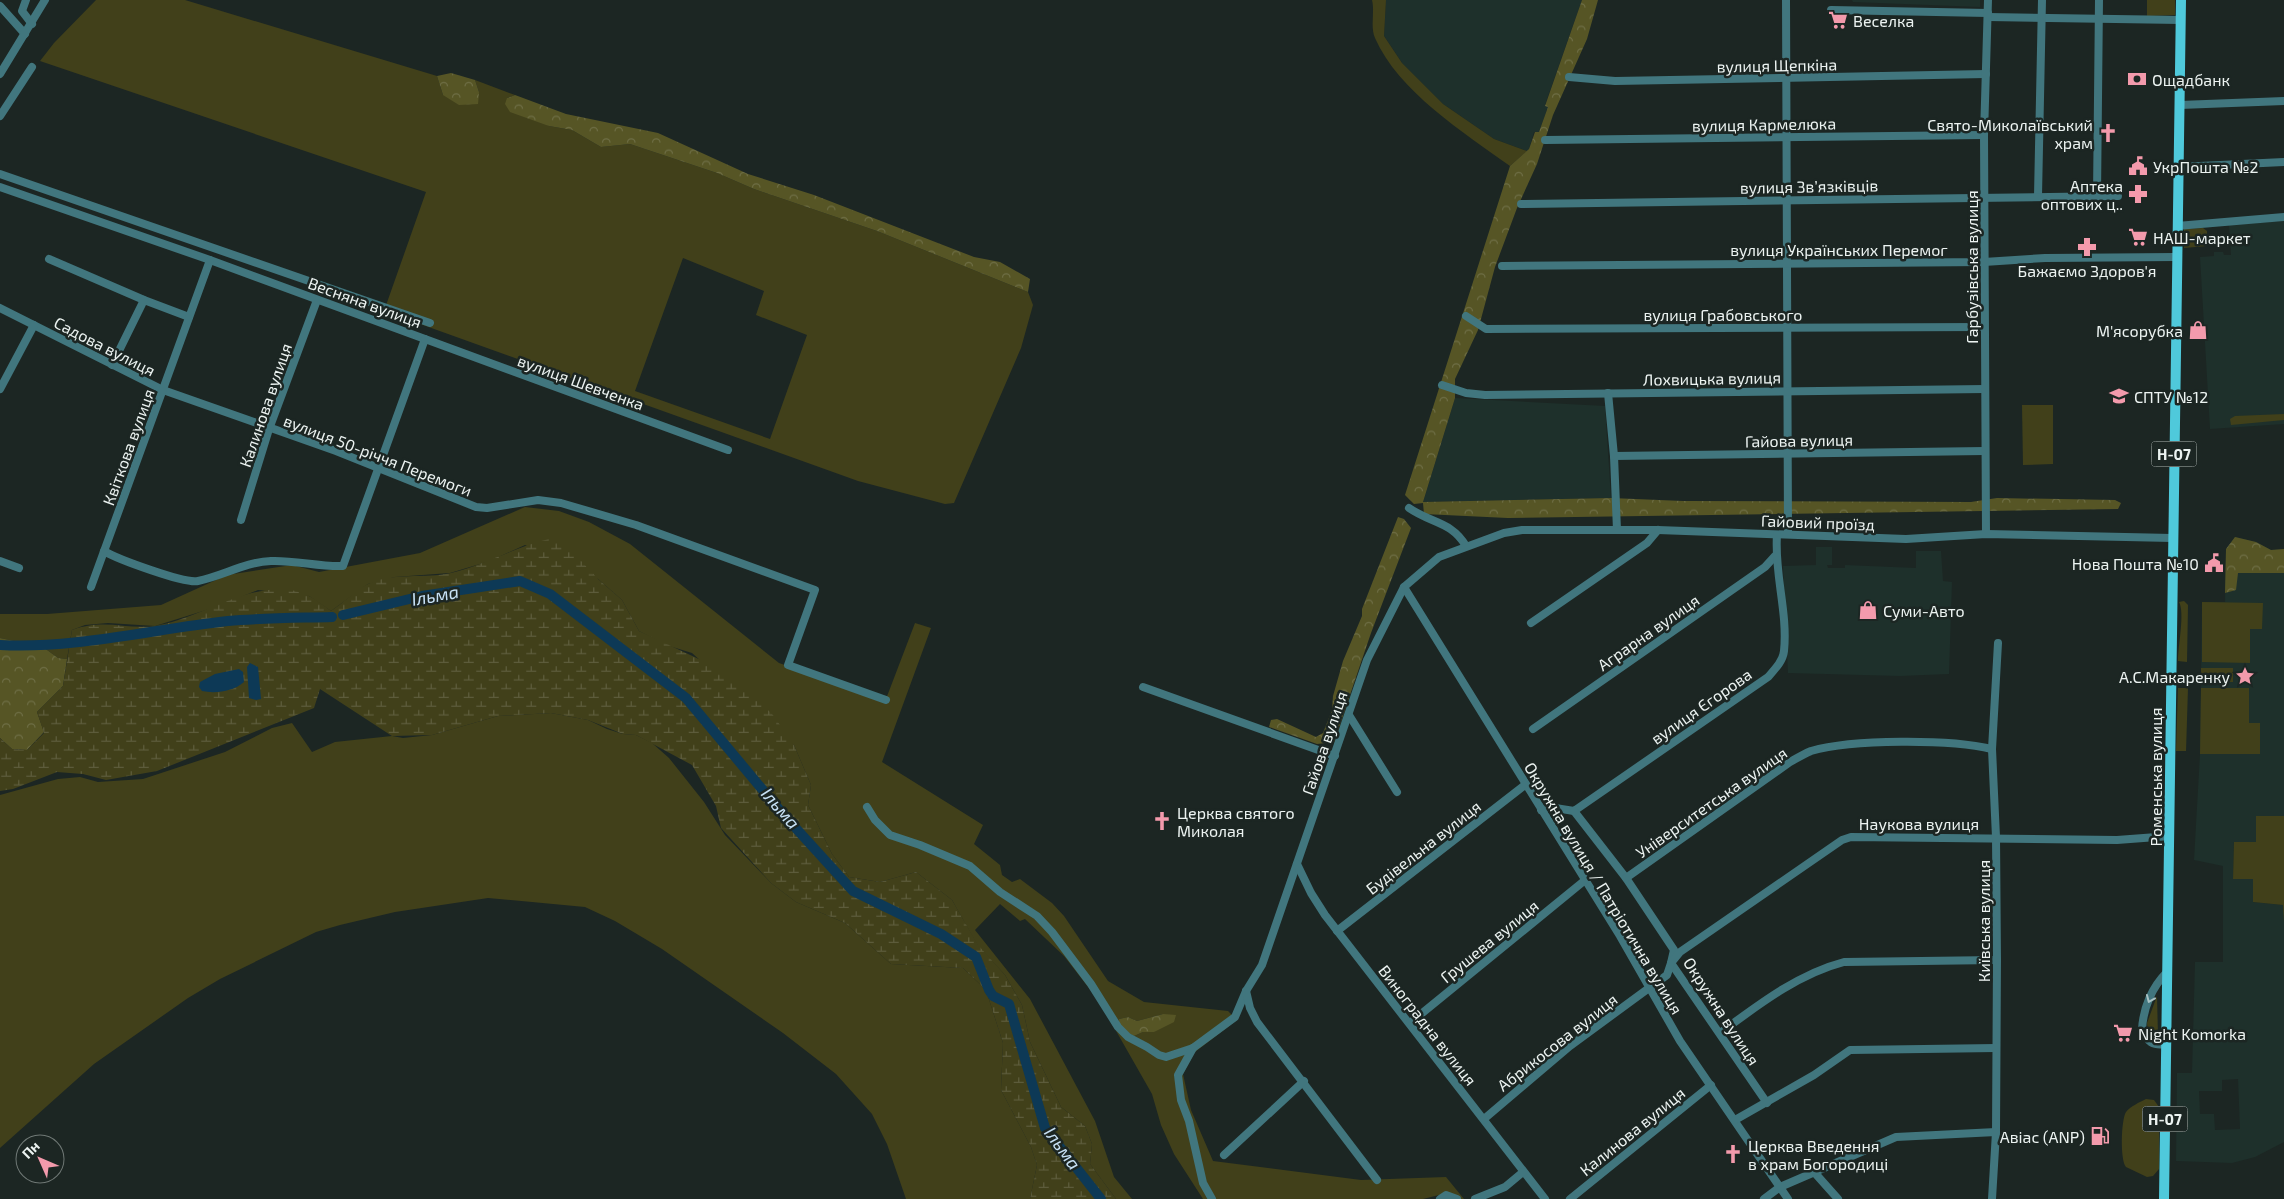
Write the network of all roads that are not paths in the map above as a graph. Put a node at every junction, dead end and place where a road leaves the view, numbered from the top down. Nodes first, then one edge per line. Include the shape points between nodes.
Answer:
1 (26, 0) edge
2 (44, 0) edge
3 (1786, 0) edge
4 (1988, 0) edge
5 (2042, 0) edge
6 (2100, 0) edge
7 (2181, 0) edge
8 (0, 6) edge
9 (1831, 10) dead end
10 (1988, 15) junction
11 (2041, 17) junction
12 (2099, 18) junction
13 (2181, 20) junction
14 (32, 24) junction
15 (26, 34) junction
16 (32, 67) dead end
17 (0, 74) edge
18 (1986, 74) junction
19 (1569, 77) dead end
20 (1786, 79) junction
21 (2284, 101) edge
22 (2180, 105) junction
23 (2284, 111) edge
24 (0, 116) edge
25 (1984, 136) junction
26 (1787, 137) junction
27 (1545, 140) dead end
28 (2284, 162) edge
29 (2178, 167) junction
30 (0, 174) edge
31 (0, 187) edge
32 (2038, 196) junction
33 (2097, 196) junction
34 (2118, 196) dead end
35 (1985, 197) junction
36 (1787, 200) junction
37 (1521, 204) dead end
38 (2284, 217) edge
39 (2177, 226) junction
40 (2176, 257) junction
41 (49, 259) dead end
42 (210, 260) junction
43 (1984, 262) junction
44 (1787, 263) junction
45 (1502, 266) dead end
46 (144, 300) junction
47 (317, 300) junction
48 (0, 308) edge
49 (1466, 316) dead end
50 (189, 317) junction
51 (430, 323) dead end
52 (34, 325) junction
53 (1787, 327) junction
54 (1984, 327) junction
55 (425, 339) junction
56 (112, 365) junction
57 (1442, 385) dead end
58 (0, 389) edge
59 (1985, 389) junction
60 (163, 390) junction
61 (1786, 390) junction
62 (1608, 393) junction
63 (269, 429) junction
64 (728, 450) dead end
65 (1985, 451) junction
66 (1786, 455) junction
67 (1614, 456) junction
68 (377, 468) junction
69 (1409, 508) dead end
70 (241, 520) dead end
71 (1617, 530) junction
72 (1658, 530) junction
73 (1788, 534) junction
74 (1986, 534) junction
75 (1777, 535) junction
76 (2172, 538) junction
77 (1466, 546) junction
78 (104, 551) junction
79 (1775, 556) junction
80 (0, 561) edge
81 (19, 568) dead end
82 (1404, 586) junction
83 (91, 587) dead end
84 (1531, 623) dead end
85 (1998, 643) dead end
86 (1143, 687) dead end
87 (886, 700) dead end
88 (1349, 715) junction
89 (1533, 729) dead end
90 (1992, 749) junction
91 (1335, 756) junction
92 (1525, 785) junction
93 (1397, 792) dead end
94 (867, 807) dead end
95 (1541, 810) junction
96 (1574, 810) junction
97 (2170, 836) junction
98 (1996, 837) junction
99 (1297, 864) junction
100 (1626, 878) junction
101 (1584, 881) junction
102 (1337, 932) junction
103 (1996, 960) junction
104 (1671, 963) junction
105 (2167, 972) junction
106 (1652, 986) junction
107 (1246, 991) junction
108 (1410, 1023) junction
109 (1720, 1033) junction
110 (2166, 1044) junction
111 (1194, 1048) junction
112 (1996, 1048) junction
113 (1304, 1081) junction
114 (1711, 1085) junction
115 (1767, 1103) junction
116 (1484, 1119) junction
117 (1734, 1120) junction
118 (1996, 1132) junction
119 (1224, 1155) dead end
120 (1524, 1172) junction
121 (1814, 1172) junction
122 (1377, 1180) dead end
123 (1780, 1187) junction
124 (2164, 1196) edge
125 (1212, 1199) edge
126 (1440, 1199) edge
127 (1457, 1199) edge
128 (1475, 1199) edge
129 (1545, 1199) edge
130 (1570, 1199) edge
131 (1764, 1199) edge
132 (1788, 1199) edge
133 (1838, 1199) edge
134 (1992, 1199) edge

1 - 14 street via 22,11
2 - 14 street
3 - 20 street
4 - 10 street, Гарбузівська вулиця
5 - 11 street
6 - 12 street
7 - 13 main road, Роменська вулиця / Н-07
8 - 15 street
9 - 10 street
10 - 11 street
10 - 18 street, Гарбузівська вулиця
11 - 12 street
11 - 32 street
12 - 13 street
12 - 33 street
13 - 22 main road, Роменська вулиця / Н-07
14 - 15 street
15 - 17 street
16 - 24 street
18 - 20 street, вулиця Щепкіна
18 - 25 street, Гарбузівська вулиця
19 - 20 street, вулиця Щепкіна via 1615,81
20 - 26 street
21 - 22 street
21 - 23 street
22 - 29 main road, Роменська вулиця / Н-07
25 - 26 street, вулиця Кармелюка
25 - 35 street, Гарбузівська вулиця
26 - 27 street, вулиця Кармелюка
26 - 36 street
28 - 29 street
29 - 39 main road, Роменська вулиця / Н-07
30 - 51 street
31 - 42 street
32 - 33 street, вулиця Звʼязківців
32 - 35 street, вулиця Звʼязківців
33 - 34 street, вулиця Звʼязківців
35 - 36 street, вулиця Звʼязківців
35 - 43 street, Гарбузівська вулиця
36 - 37 street, вулиця Звʼязківців
36 - 44 street
38 - 39 street
39 - 40 main road, Роменська вулиця / Н-07
40 - 43 street, вулиця Українських Перемог
40 - 76 main road, Роменська вулиця / Н-07
41 - 46 street
42 - 47 street, Весняна вулиця
42 - 50 street, Квіткова вулиця
43 - 44 street, вулиця Українських Перемог
43 - 54 street, Гарбузівська вулиця
44 - 45 street, вулиця Українських Перемог
44 - 53 street
46 - 50 street
46 - 56 street
47 - 55 street, Весняна вулиця
47 - 63 street, Калинова вулиця
48 - 52 street, Садова вулиця
49 - 53 street, вулиця Грабовського via 1486,329
50 - 60 street, Квіткова вулиця
52 - 56 street, Садова вулиця
52 - 58 street, Садова вулиця
53 - 54 street, вулиця Грабовського
53 - 61 street
54 - 59 street, Гарбузівська вулиця
55 - 64 street, вулиця Шевченка
55 - 68 street, Весняна вулиця
56 - 60 street, Садова вулиця
57 - 62 street, Лохвицька вулиця via 1485,395
59 - 61 street, Лохвицька вулиця
59 - 65 street, Гарбузівська вулиця
60 - 63 street, вулиця 50-річчя Перемоги
60 - 78 street, Квіткова вулиця
61 - 62 street, Лохвицька вулиця
61 - 66 street
62 - 67 street
63 - 68 street, вулиця 50-річчя Перемоги
63 - 70 street, Калинова вулиця
65 - 66 street, Гайова вулиця
65 - 74 street, Гарбузівська вулиця
66 - 67 street, Гайова вулиця
66 - 73 street
67 - 71 street
68 - 78 street, Весняна вулиця via 343,566 270,561 243,566 196,582 133,564
68 - 87 street, вулиця 50-річчя Перемоги via 476,507 538,500 576,508 636,525 815,590 788,665
69 - 77 street via 1423,518 1458,532
71 - 72 street, Гайовий проїзд
71 - 77 street, Гайовий проїзд via 1522,530
72 - 75 street, Гайовий проїзд
72 - 84 street via 1647,543
73 - 74 street, Гайовий проїзд via 1906,539
73 - 75 street, Гайовий проїзд
74 - 76 street, Гайовий проїзд
75 - 79 street, вулиця Єгорова
76 - 97 main road, Роменська вулиця / Н-07
77 - 82 street, Гайова вулиця via 1439,557
78 - 83 street, Квіткова вулиця
79 - 89 street, Аграрна вулиця via 1765,567
79 - 96 street, вулиця Єгорова via 1782,596 1784,642 1778,666 1768,677
80 - 81 street
82 - 88 street, Гайова вулиця via 1366,660
82 - 92 street, Окружна вулиця / Патріотична вулиця
85 - 90 street, Київська вулиця
86 - 91 street
88 - 91 street, Гайова вулиця
88 - 93 street
90 - 98 street, Київська вулиця
90 - 100 street, Університетська вулиця via 1960,744 1912,743 1856,744 1810,752 1790,762
91 - 99 street, Гайова вулиця
92 - 95 street, Окружна вулиця / Патріотична вулиця
92 - 102 street, Будівельна вулиця
94 - 111 street via 890,835 970,866 1000,892 1037,916 1128,1037 1166,1057
95 - 96 street via 1550,806
95 - 101 street, Окружна вулиця / Патріотична вулиця
96 - 100 street, Окружна вулиця
97 - 98 street, Наукова вулиця via 2117,840
97 - 105 main road, Роменська вулиця / Н-07
98 - 103 street, Київська вулиця
98 - 104 street, Наукова вулиця via 1861,836 1842,840 1680,952
99 - 102 street, Виноградна вулиця via 1311,893
99 - 107 street, Гайова вулиця via 1262,965
100 - 104 street, Окружна вулиця via 1674,950
101 - 106 street, Окружна вулиця / Патріотична вулиця
101 - 108 street, Грушева вулиця
102 - 108 street, Виноградна вулиця
103 - 109 street via 1844,962 1820,968 1783,989
103 - 112 street, Київська вулиця
104 - 106 street, Наукова вулиця via 1667,975
104 - 109 street, Окружна вулиця
105 - 110 main road, Роменська вулиця / Н-07
105 -> 110 street via 2149,999 2142,1030 2156,1046
106 - 114 street, Окружна вулиця / Патріотична вулиця via 1680,1041
106 - 116 street, Абрикосова вулиця via 1570,1046
107 - 111 street, Гайова вулиця via 1235,1016
107 - 113 street via 1257,1022
108 - 116 street, Виноградна вулиця
109 - 115 street, Окружна вулиця
110 - 124 main road, Роменська вулиця / Н-07
111 - 125 street via 1178,1076 1181,1100 1203,1183
112 - 115 street via 1850,1050
112 - 118 street, Київська вулиця
113 - 119 street
113 - 122 street
114 - 117 street, Окружна вулиця / Патріотична вулиця
114 - 130 street, Калинова вулиця
115 - 117 street
116 - 120 street, Виноградна вулиця
117 - 123 street, Окружна вулиця / Патріотична вулиця
118 - 121 street via 1896,1138
118 - 134 street, Київська вулиця
120 - 128 street via 1505,1187
120 - 129 street, Виноградна вулиця
121 - 123 street
121 - 133 street
123 - 131 street
123 - 132 street, Окружна вулиця / Патріотична вулиця
126 - 127 street via 1446,1195

